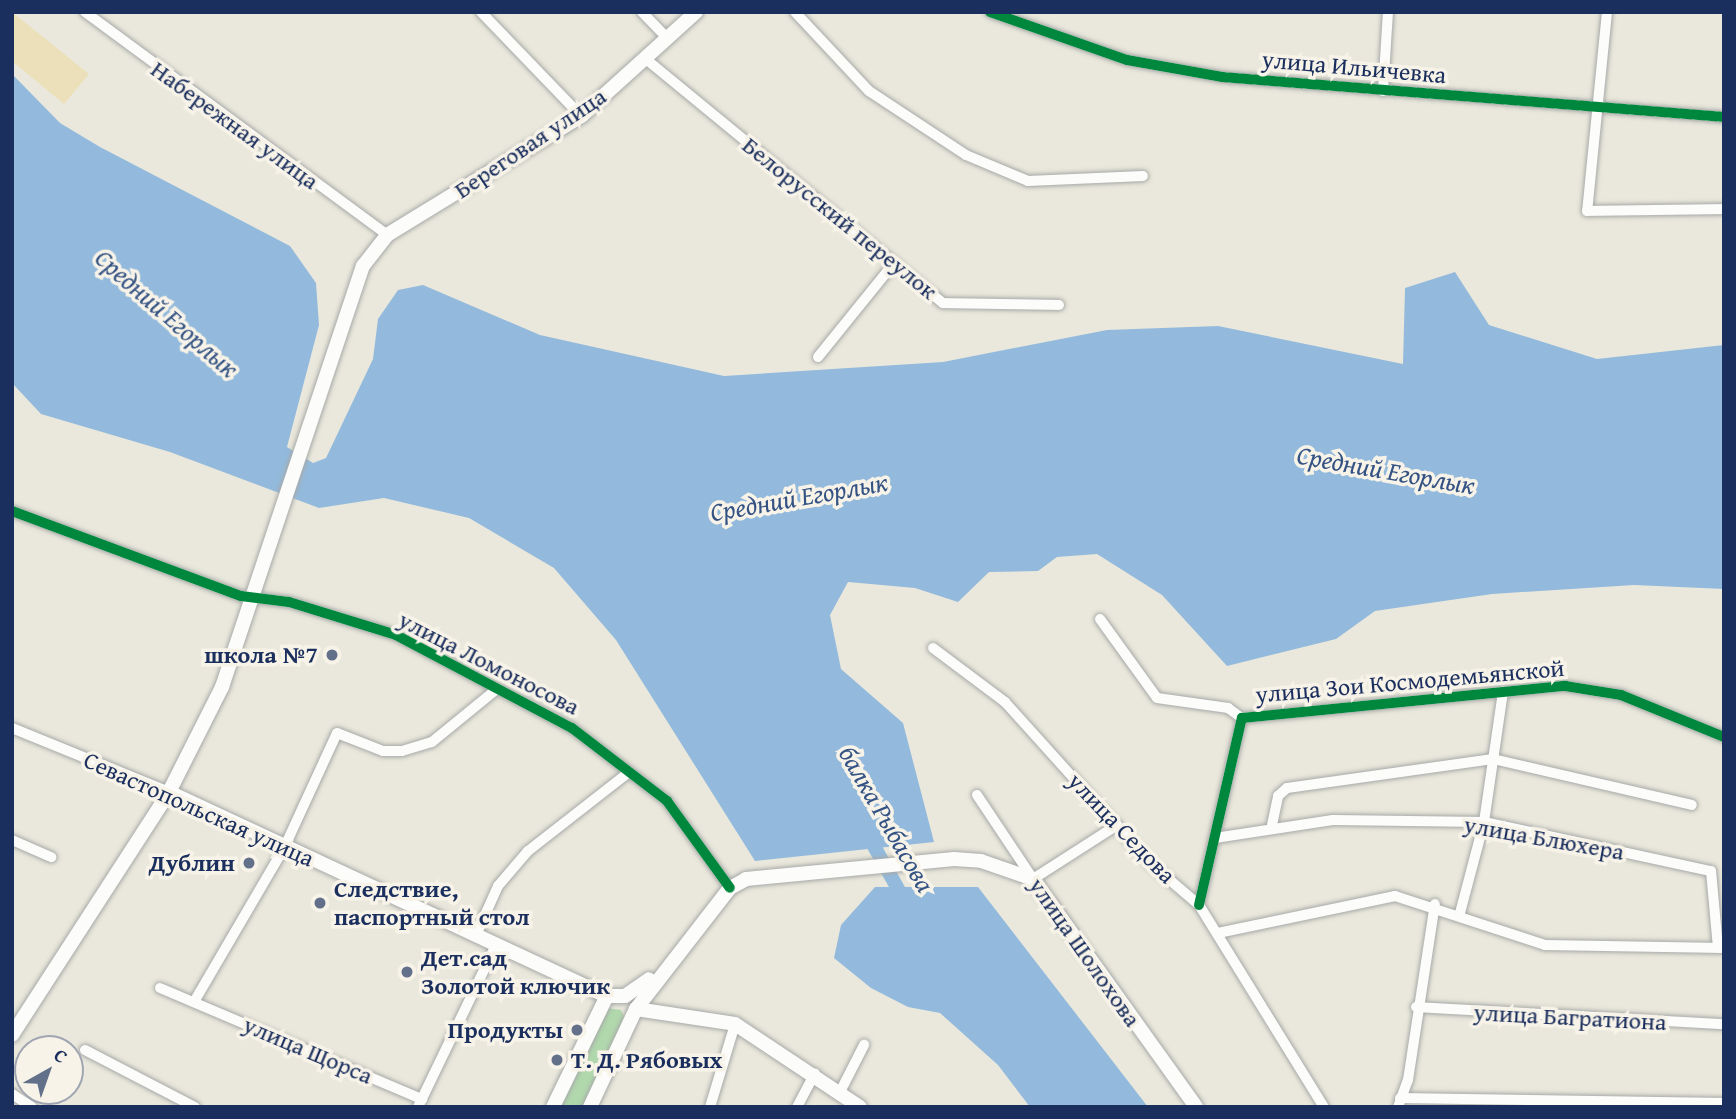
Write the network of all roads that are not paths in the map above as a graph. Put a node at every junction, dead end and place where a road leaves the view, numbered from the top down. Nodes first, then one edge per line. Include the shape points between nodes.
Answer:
1 (85, 12) edge
2 (481, 12) edge
3 (642, 12) edge
4 (696, 12) edge
5 (795, 12) edge
6 (990, 12) edge
7 (1388, 12) edge
8 (1607, 12) edge
9 (668, 39) junction
10 (647, 60) junction
11 (1383, 91) junction
12 (1599, 107) junction
13 (581, 116) junction
14 (1724, 117) edge
15 (1143, 176) dead end
16 (1724, 209) edge
17 (387, 235) junction
18 (894, 263) junction
19 (1059, 305) dead end
20 (818, 357) dead end
21 (12, 511) edge
22 (256, 598) junction
23 (1100, 619) dead end
24 (933, 648) dead end
25 (497, 689) junction
26 (1503, 691) junction
27 (1242, 718) junction
28 (12, 728) edge
29 (1724, 737) edge
30 (1493, 759) junction
31 (629, 772) junction
32 (169, 792) junction
33 (977, 795) dead end
34 (1692, 805) dead end
35 (1484, 822) junction
36 (1116, 825) junction
37 (1272, 825) junction
38 (1215, 838) junction
39 (12, 840) edge
40 (285, 846) junction
41 (51, 857) dead end
42 (1033, 879) junction
43 (730, 888) junction
44 (1435, 904) junction
45 (1199, 905) junction
46 (1460, 913) junction
47 (1219, 933) junction
48 (476, 935) junction
49 (496, 945) junction
50 (1721, 948) edge
51 (663, 966) junction
52 (160, 988) dead end
53 (607, 996) junction
54 (194, 1002) junction
55 (1416, 1007) junction
56 (636, 1009) junction
57 (735, 1024) junction
58 (1724, 1024) edge
59 (12, 1035) edge
60 (864, 1045) dead end
61 (85, 1050) dead end
62 (815, 1073) junction
63 (841, 1090) junction
64 (12, 1094) edge
65 (420, 1103) edge
66 (1399, 1103) edge
67 (1724, 1103) edge
68 (32, 1107) edge
69 (195, 1107) edge
70 (554, 1107) edge
71 (590, 1107) edge
72 (710, 1107) edge
73 (797, 1107) edge
74 (860, 1107) edge
75 (1196, 1107) edge
76 (1324, 1107) edge

1 - 17 street, Набережная улица
2 - 13 street
3 - 9 street
4 - 9 main road, Береговая улица
5 - 15 street via 869,91 965,155 1028,180
6 - 11 street, улица Ильичевка via 1128,60 1222,77
7 - 11 street
8 - 12 street
9 - 10 main road, Береговая улица
10 - 13 main road, Береговая улица
10 - 18 street, Белорусский переулок
11 - 12 street, улица Ильичевка
12 - 14 street, улица Ильичевка
12 - 16 street via 1587,211
13 - 17 main road, Береговая улица
17 - 22 main road via 363,266
18 - 19 street, Белорусский переулок via 943,303
18 - 20 street
21 - 22 street, улица Ломоносова
22 - 25 street, улица Ломоносова via 397,635
22 - 32 main road via 222,687
23 - 27 street via 1157,698 1228,708
24 - 36 street, улица Седова via 1005,702
25 - 31 street, улица Ломоносова via 572,728
25 - 40 street via 432,741 402,751 383,751 337,733
26 - 27 street, улица Зои Космодемьянской
26 - 29 street, улица Зои Космодемьянской via 1597,690
26 - 30 street
27 - 38 street, улица Зои Космодемьянской
28 - 32 street, Севастопольская улица
30 - 34 street
30 - 35 street
30 - 37 street via 1287,789 1278,796
31 - 43 street, улица Ломоносова via 667,801
31 - 48 street via 528,851 498,886
32 - 40 main road, Севастопольская улица
32 - 59 main road
33 - 42 street, улица Шолохова
35 - 37 street, улица Блюхера
35 - 46 street
35 - 50 street, улица Блюхера via 1711,871
36 - 42 street
36 - 45 street, улица Седова
37 - 38 street, улица Блюхера
38 - 45 street, улица Зои Космодемьянской
39 - 41 street
40 - 48 main road, Севастопольская улица
40 - 54 street
42 - 43 main road via 981,861 954,859 746,879
42 - 75 main road, улица Шолохова
43 - 51 main road
44 - 46 street
44 - 47 street via 1395,896 1363,898
44 - 55 street
45 - 47 street, улица Седова
46 - 50 street via 1545,945
47 - 76 street, улица Седова via 1243,985
48 - 49 main road, Севастопольская улица
49 - 53 main road, Севастопольская улица
49 - 65 street
51 - 53 main road via 640,988
51 - 56 main road
52 - 54 street, улица Щорса
53 - 56 street, Севастопольская улица
53 - 70 main road
54 - 65 street, улица Щорса
55 - 58 street, улица Багратиона
55 - 66 street
56 - 57 main road, Севастопольская улица
56 - 71 main road
57 - 62 main road, Севастопольская улица
57 - 72 street
60 - 63 street
61 - 69 street
62 - 63 main road, Севастопольская улица
62 - 73 street
63 - 74 main road, Севастопольская улица
64 - 68 street
66 - 67 street

